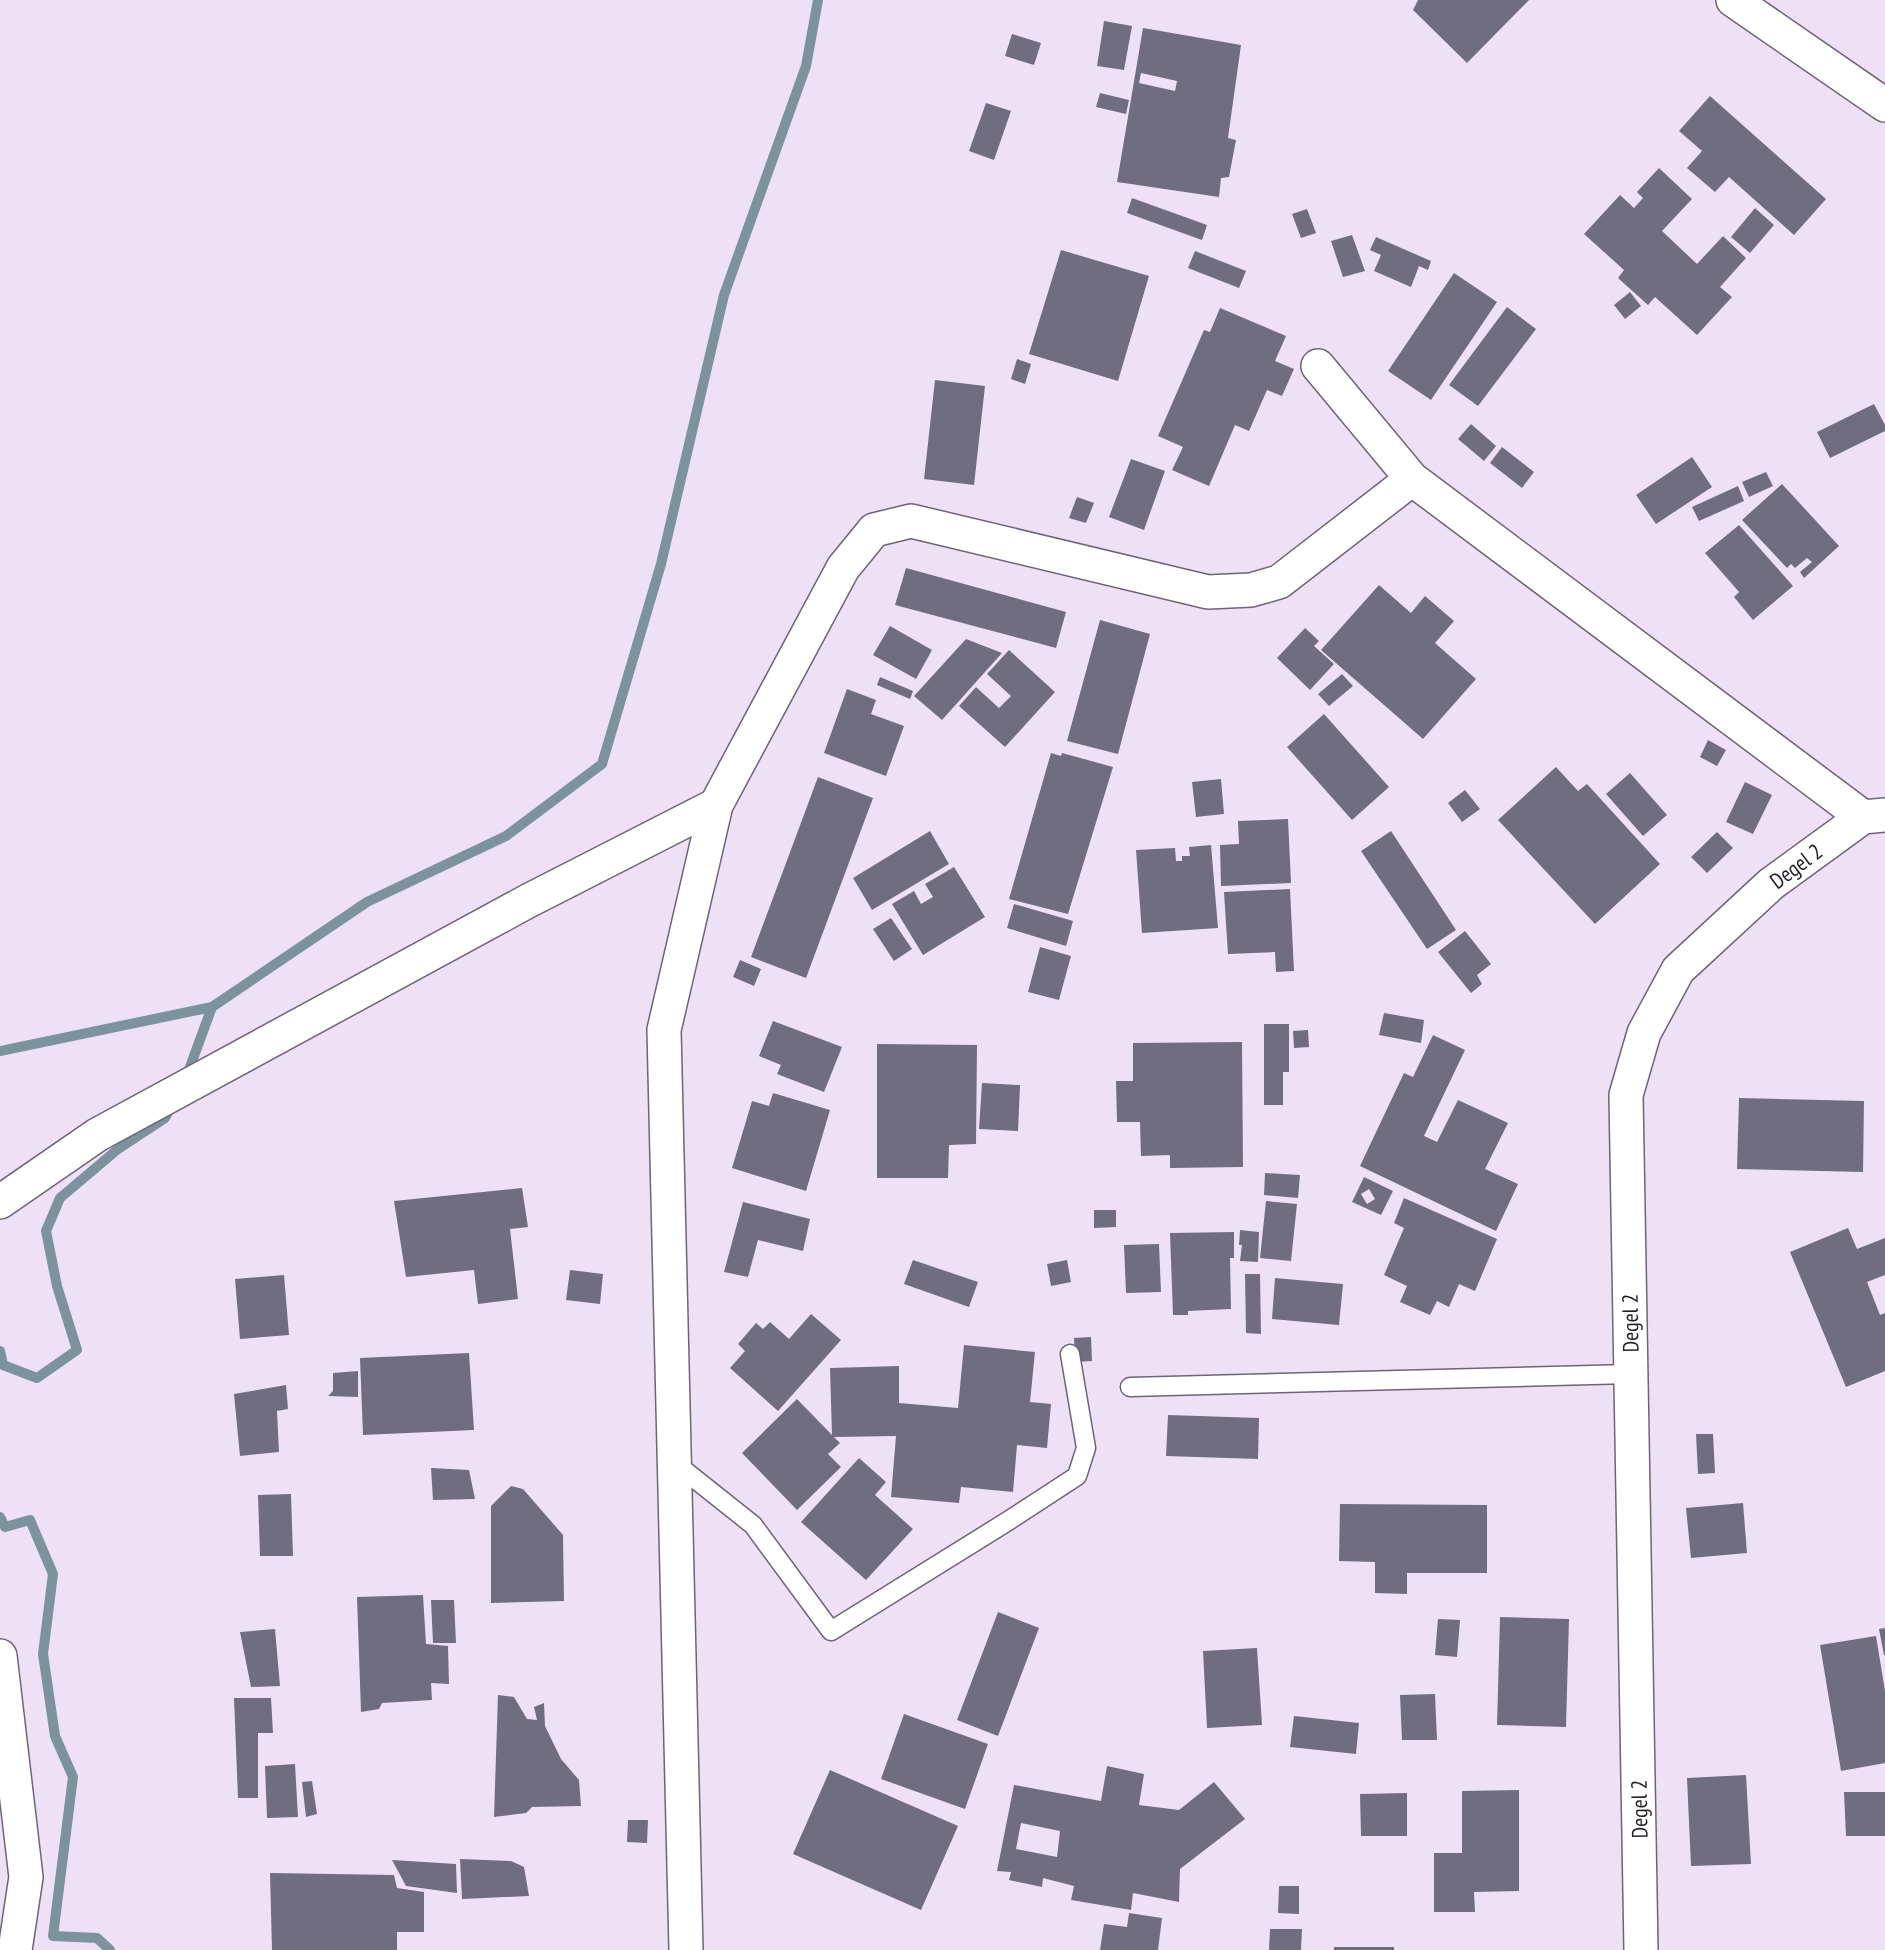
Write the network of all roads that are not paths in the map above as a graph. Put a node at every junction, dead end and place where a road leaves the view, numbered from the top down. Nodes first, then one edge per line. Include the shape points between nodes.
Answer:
1 (1732, 0) edge
2 (1885, 105) edge
3 (1318, 366) dead end
4 (1412, 479) junction
5 (716, 805) junction
6 (1874, 816) edge
7 (0, 1202) edge
8 (1070, 1354) dead end
9 (1630, 1374) junction
10 (1130, 1387) dead end
11 (675, 1463) junction
12 (0, 1656) edge
13 (15, 1950) edge
14 (686, 1950) edge
15 (1641, 1950) edge

1 - 2 street
3 - 4 street
4 - 5 street via 1279,582 1251,590 1208,592 911,521 874,530 843,568
4 - 6 street
5 - 7 street via 528,901 97,1135
5 - 11 street via 664,1030
6 - 9 street, Degel 2 via 1771,884 1678,970 1644,1033 1626,1095
8 - 11 lane via 1086,1448 1077,1476 831,1631 753,1526
9 - 10 lane
9 - 15 street, Degel 2
11 - 14 street
12 - 13 street via 27,1877

